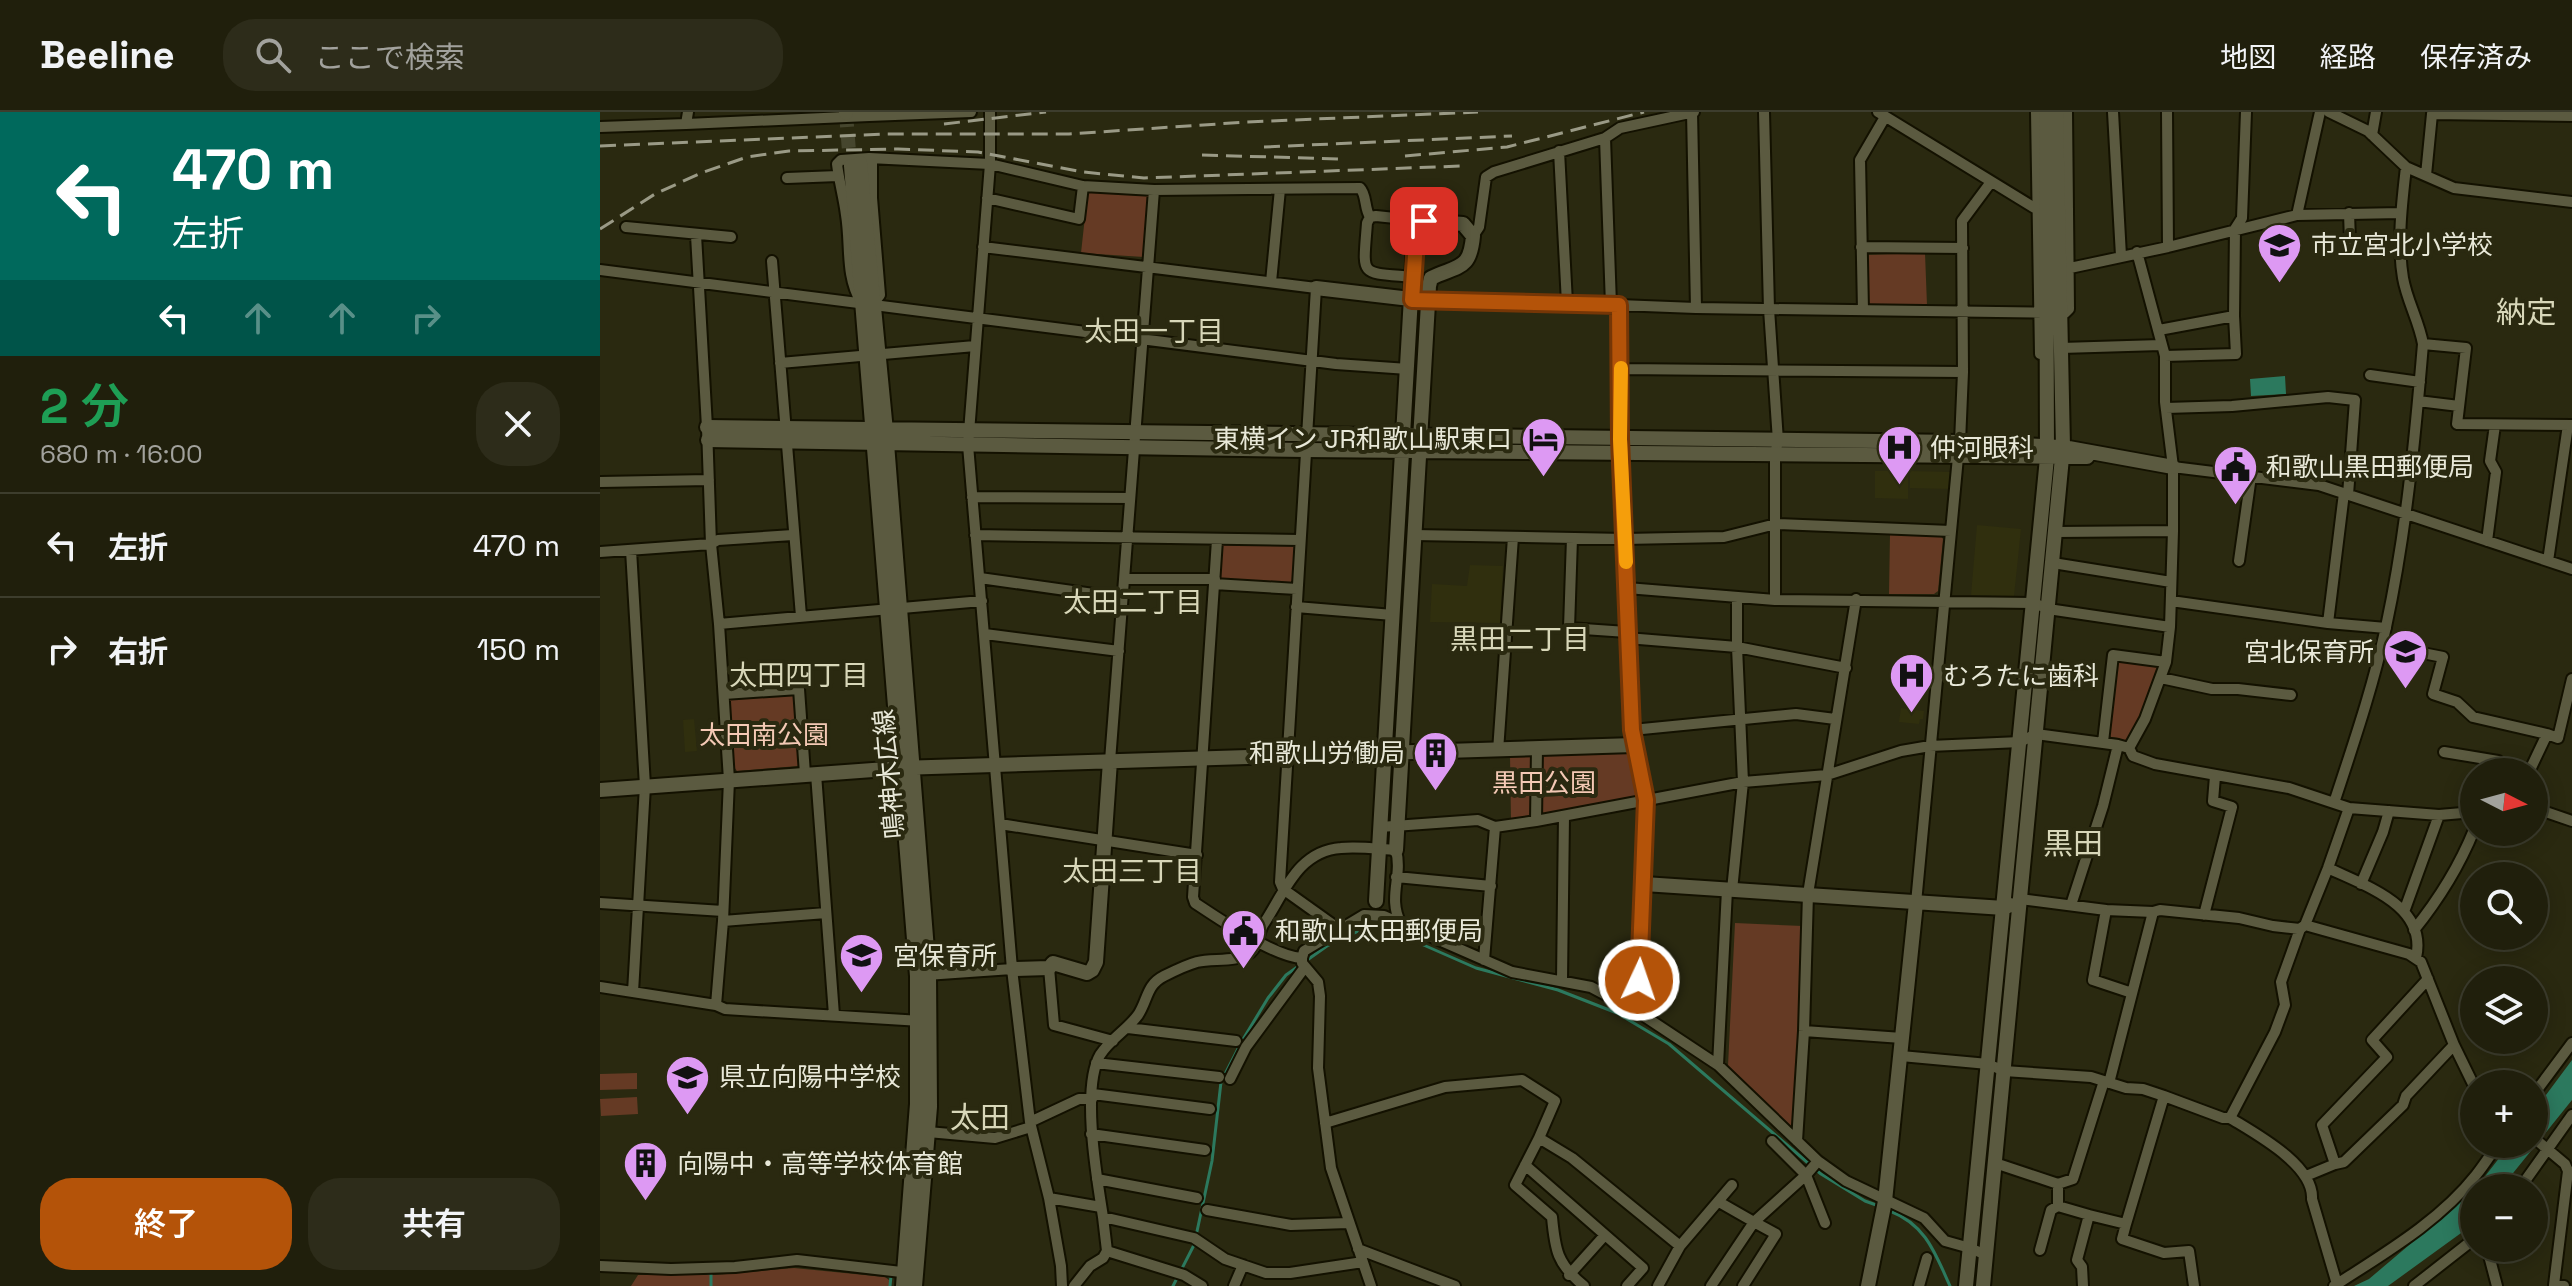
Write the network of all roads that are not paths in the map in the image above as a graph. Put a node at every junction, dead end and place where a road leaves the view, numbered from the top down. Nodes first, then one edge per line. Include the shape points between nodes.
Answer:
1 (688, 112) edge
2 (971, 112) edge
3 (990, 112) edge
4 (1693, 112) edge
5 (1764, 112) edge
6 (2036, 112) edge
7 (2046, 112) edge
8 (2056, 112) edge
9 (2067, 112) edge
10 (2113, 112) edge
11 (2167, 112) edge
12 (2246, 112) edge
13 (2320, 112) edge
14 (2329, 112) edge
15 (2376, 112) edge
16 (2432, 113) edge
17 (840, 114) edge
18 (869, 114) edge
19 (2547, 114) edge
20 (1882, 115) edge
21 (781, 116) edge
22 (2572, 116) edge
23 (686, 124) junction
24 (600, 127) edge
25 (2372, 135) junction
26 (1605, 138) junction
27 (1559, 151) junction
28 (861, 162) junction
29 (990, 164) junction
30 (2406, 167) junction
31 (2426, 175) junction
32 (838, 176) junction
33 (787, 178) dead end
34 (1991, 182) junction
35 (1083, 186) junction
36 (1280, 189) junction
37 (1154, 190) junction
38 (987, 198) junction
39 (2572, 202) edge
40 (2038, 210) junction
41 (2349, 213) junction
42 (2401, 213) junction
43 (2297, 215) junction
44 (1370, 217) junction
45 (1424, 221) junction
46 (626, 227) dead end
47 (2235, 229) junction
48 (696, 235) junction
49 (1473, 236) junction
50 (731, 237) dead end
51 (2350, 241) dead end
52 (983, 247) junction
53 (1861, 247) junction
54 (2168, 247) junction
55 (1963, 248) junction
56 (2137, 252) junction
57 (2121, 256) junction
58 (772, 261) dead end
59 (1148, 266) junction
60 (2070, 268) junction
61 (600, 270) edge
62 (1413, 277) junction
63 (700, 282) junction
64 (1271, 282) junction
65 (1316, 288) junction
66 (774, 291) junction
67 (2053, 296) junction
68 (1412, 300) junction
69 (1428, 301) junction
70 (867, 303) junction
71 (1567, 303) junction
72 (1615, 305) junction
73 (1696, 308) junction
74 (1769, 309) junction
75 (1863, 310) junction
76 (1962, 311) junction
77 (2049, 313) junction
78 (2234, 316) junction
79 (977, 318) junction
80 (2159, 330) junction
81 (1143, 338) junction
82 (2423, 344) junction
83 (975, 346) junction
84 (2061, 348) junction
85 (2163, 350) junction
86 (872, 356) junction
87 (1310, 359) junction
88 (780, 363) junction
89 (1408, 369) junction
90 (1621, 369) junction
91 (1774, 371) junction
92 (1963, 372) junction
93 (2370, 375) dead end
94 (2420, 382) junction
95 (2418, 401) junction
96 (2459, 406) junction
97 (2166, 408) junction
98 (2495, 425) junction
99 (2570, 425) edge
100 (708, 434) junction
101 (785, 435) junction
102 (880, 437) junction
103 (968, 438) junction
104 (1135, 440) junction
105 (1306, 443) junction
106 (1404, 444) junction
107 (1420, 444) junction
108 (1620, 446) junction
109 (1776, 448) junction
110 (1959, 449) junction
111 (2055, 452) junction
112 (2173, 467) junction
113 (2251, 476) junction
114 (709, 480) junction
115 (600, 482) edge
116 (2346, 494) junction
117 (972, 497) junction
118 (1130, 498) junction
119 (2407, 514) junction
120 (1776, 524) junction
121 (1951, 531) junction
122 (2173, 531) junction
123 (2056, 532) junction
124 (793, 535) junction
125 (975, 535) junction
126 (1414, 535) junction
127 (1126, 537) junction
128 (1513, 537) junction
129 (1572, 538) junction
130 (1625, 539) junction
131 (1217, 540) junction
132 (1299, 540) junction
133 (2487, 541) junction
134 (711, 544) junction
135 (631, 550) junction
136 (600, 552) edge
137 (2239, 561) dead end
138 (2548, 561) junction
139 (2053, 563) junction
140 (2572, 569) edge
141 (980, 578) junction
142 (1124, 579) junction
143 (1214, 582) junction
144 (2171, 582) junction
145 (1627, 588) junction
146 (1297, 589) junction
147 (1122, 598) junction
148 (1737, 598) junction
149 (1856, 599) junction
150 (1775, 600) junction
151 (982, 601) junction
152 (1944, 601) junction
153 (2171, 601) junction
154 (2041, 606) junction
155 (1296, 607) junction
156 (894, 609) junction
157 (1393, 615) junction
158 (801, 616) junction
159 (2328, 623) junction
160 (719, 624) junction
161 (2170, 627) junction
162 (2386, 628) junction
163 (985, 634) junction
164 (1627, 635) junction
165 (2382, 645) junction
166 (1737, 647) junction
167 (1119, 651) junction
168 (2166, 662) junction
169 (1846, 668) junction
170 (2161, 678) junction
171 (2572, 679) edge
172 (724, 694) junction
173 (2291, 695) dead end
174 (1835, 719) junction
175 (1740, 720) junction
176 (2036, 734) junction
177 (2547, 734) junction
178 (1633, 738) junction
179 (2020, 742) junction
180 (2103, 742) junction
181 (1930, 746) junction
182 (2124, 746) junction
183 (1537, 749) junction
184 (1402, 751) junction
185 (1498, 751) junction
186 (1386, 752) junction
187 (2444, 752) dead end
188 (1286, 756) junction
189 (2480, 758) edge
190 (2536, 758) edge
191 (1203, 759) junction
192 (1110, 761) junction
193 (994, 766) junction
194 (907, 768) junction
195 (810, 774) junction
196 (1827, 775) junction
197 (2215, 776) junction
198 (729, 780) junction
199 (1743, 782) junction
200 (645, 786) junction
201 (600, 790) edge
202 (1646, 800) junction
203 (2334, 803) junction
204 (2349, 808) junction
205 (2389, 811) junction
206 (2460, 813) edge
207 (2548, 814) edge
208 (2439, 815) junction
209 (1564, 816) junction
210 (1536, 821) junction
211 (2572, 821) edge
212 (1000, 824) junction
213 (1380, 827) junction
214 (1397, 827) junction
215 (1495, 827) junction
216 (1104, 841) junction
217 (2466, 846) edge
218 (1379, 849) junction
219 (1396, 850) junction
220 (1197, 855) junction
221 (2328, 868) junction
222 (1396, 877) junction
223 (1644, 884) junction
224 (2361, 884) junction
225 (1491, 886) junction
226 (1283, 889) junction
227 (1729, 890) junction
228 (1808, 894) junction
229 (2020, 899) junction
230 (1376, 901) junction
231 (1393, 901) junction
232 (600, 903) edge
233 (1916, 903) junction
234 (638, 905) junction
235 (2071, 905) junction
236 (2004, 908) junction
237 (2405, 909) junction
238 (2106, 910) junction
239 (2153, 912) junction
240 (826, 913) junction
241 (1364, 915) junction
242 (2204, 915) junction
243 (723, 916) junction
244 (1384, 916) junction
245 (1401, 924) junction
246 (2302, 927) junction
247 (1339, 929) junction
248 (2414, 930) junction
249 (1259, 941) junction
250 (2416, 958) junction
251 (1484, 960) junction
252 (1303, 962) junction
253 (1049, 968) junction
254 (1012, 969) junction
255 (923, 975) junction
256 (2428, 979) junction
257 (1562, 980) junction
258 (600, 987) edge
259 (633, 992) junction
260 (2132, 993) junction
261 (716, 1005) junction
262 (1638, 1012) junction
263 (834, 1015) junction
264 (924, 1021) junction
265 (1128, 1028) junction
266 (1804, 1031) junction
267 (1902, 1038) junction
268 (1113, 1041) junction
269 (1236, 1041) dead end
270 (2572, 1043) edge
271 (2454, 1045) junction
272 (1901, 1056) junction
273 (1096, 1063) junction
274 (1988, 1064) junction
275 (1718, 1065) junction
276 (2466, 1070) edge
277 (2004, 1071) junction
278 (2548, 1075) edge
279 (2106, 1082) junction
280 (2164, 1096) junction
281 (1092, 1097) junction
282 (1210, 1109) dead end
283 (2572, 1115) edge
284 (2230, 1118) junction
285 (1325, 1123) junction
286 (1031, 1124) junction
287 (928, 1132) junction
288 (1091, 1134) junction
289 (1539, 1138) junction
290 (1772, 1141) dead end
291 (1797, 1141) junction
292 (2548, 1145) edge
293 (1205, 1150) dead end
294 (2548, 1150) edge
295 (2488, 1158) edge
296 (1818, 1161) junction
297 (1995, 1163) junction
298 (2335, 1164) junction
299 (1525, 1165) junction
300 (2570, 1172) edge
301 (1806, 1175) junction
302 (2306, 1176) junction
303 (1097, 1179) junction
304 (2058, 1184) junction
305 (1732, 1185) dead end
306 (1049, 1198) junction
307 (1197, 1198) dead end
308 (1885, 1201) junction
309 (1719, 1202) junction
310 (2058, 1206) junction
311 (1207, 1210) dead end
312 (1102, 1212) junction
313 (2089, 1215) junction
314 (1754, 1222) junction
315 (1348, 1223) junction
316 (1825, 1223) dead end
317 (2126, 1224) junction
318 (1605, 1235) junction
319 (1680, 1246) junction
320 (1970, 1248) junction
321 (1358, 1249) junction
322 (2040, 1250) dead end
323 (2460, 1250) edge
324 (1107, 1251) junction
325 (1986, 1255) junction
326 (1927, 1258) dead end
327 (1363, 1262) junction
328 (2491, 1262) edge
329 (1243, 1265) junction
330 (600, 1266) edge
331 (1290, 1273) junction
332 (1569, 1275) junction
333 (910, 1279) edge
334 (1188, 1283) edge
335 (2335, 1285) edge
336 (1062, 1286) edge
337 (1074, 1286) edge
338 (1202, 1286) edge
339 (1234, 1286) edge
340 (1291, 1286) edge
341 (1371, 1286) edge
342 (1455, 1286) edge
343 (1584, 1286) edge
344 (1627, 1286) edge
345 (1658, 1286) edge
346 (1711, 1286) edge
347 (1743, 1286) edge
348 (1868, 1286) edge
349 (1919, 1286) edge
350 (1966, 1286) edge
351 (1983, 1286) edge
352 (2083, 1286) edge
353 (2194, 1286) edge
354 (2414, 1286) edge
355 (2497, 1286) edge
356 (2557, 1286) edge

1 - 23 street
2 - 18 street
3 - 29 street
4 - 26 street via 1620,128
4 - 73 street
5 - 74 street
6 - 40 street
7 - 67 street
8 - 67 street
9 - 60 street
10 - 57 street
11 - 54 street
12 - 47 street via 2242,218
13 - 43 street
14 - 25 street
15 - 25 street
16 - 19 street
16 - 31 street
17 - 18 street
17 - 21 street
19 - 22 street
20 - 34 street
20 - 53 street via 1860,160
21 - 23 street
23 - 24 street
25 - 30 street
26 - 27 street
26 - 72 street
27 - 49 street via 1486,177
27 - 71 street
28 - 29 street
28 - 32 street via 841,160
28 - 70 street, 鳴神木広線
28 - 70 street via 874,179 880,295
29 - 35 street
29 - 38 street
30 - 31 street
30 - 42 street
31 - 39 street via 2454,188
32 - 33 street
32 - 70 street via 852,287
34 - 40 street
34 - 55 street via 1962,221
35 - 37 street
35 - 38 street via 1079,219
36 - 37 street
36 - 44 street via 1360,188
36 - 64 street
37 - 59 street
38 - 52 street
40 - 77 street
41 - 42 street
41 - 43 street
41 - 51 street
42 - 82 street via 2403,280
43 - 47 street
44 - 45 street
44 - 62 street via 1367,270
45 - 49 street via 1463,224
45 - 62 street via 1417,227
46 - 48 street
47 - 54 street
47 - 78 street
48 - 50 street
48 - 63 street
49 - 69 street via 1467,263 1431,278
52 - 59 street
52 - 79 street
53 - 55 street
53 - 75 street
54 - 56 street
55 - 76 street
56 - 57 street
56 - 80 street
57 - 60 street
58 - 66 street
59 - 64 street
59 - 81 street
60 - 77 street via 2069,309
61 - 63 street
62 - 68 street
63 - 66 street
63 - 100 street
64 - 65 street
65 - 68 street
65 - 87 street
66 - 70 street
66 - 88 street
67 - 77 street
68 - 69 street
68 - 89 street
69 - 71 street
69 - 107 street
70 - 79 street
70 - 86 street, 鳴神木広線
71 - 72 street
72 - 73 street
72 - 90 street
73 - 74 street
74 - 75 street
74 - 91 street
75 - 76 street
76 - 77 street
76 - 92 street
77 - 84 street
77 - 111 street via 2048,396
78 - 80 street
78 - 85 street via 2236,354
79 - 81 street
79 - 83 street
80 - 85 street
81 - 87 street
81 - 104 street
82 - 94 street
82 - 96 street via 2466,348
83 - 86 street
83 - 103 street
84 - 85 street
84 - 111 street
85 - 97 street
86 - 88 street
86 - 102 street, 鳴神木広線
87 - 89 street
87 - 105 street
88 - 101 street
89 - 106 street
90 - 91 street
90 - 108 street
91 - 92 street
91 - 109 street
92 - 110 street
93 - 94 street
94 - 95 street
95 - 96 street
95 - 119 street
96 - 98 street via 2457,424
97 - 112 street
97 - 116 street via 2328,397 2355,400
98 - 99 street
98 - 133 street via 2490,461 2496,472
99 - 138 street
100 - 101 street
100 - 114 street
101 - 102 street
101 - 124 street
102 - 103 street
102 - 156 street, 鳴神木広線
103 - 104 street
103 - 117 street
104 - 105 street
104 - 118 street
105 - 106 street
105 - 132 street
106 - 107 street
106 - 157 street
107 - 108 street
107 - 126 street
108 - 109 street
108 - 130 street
109 - 110 street
109 - 120 street
110 - 111 street
110 - 121 street
111 - 112 street
111 - 123 street
111 - 154 street
112 - 113 street
112 - 122 street
113 - 116 street
113 - 137 street
114 - 115 street
114 - 134 street
116 - 119 street
116 - 159 street
117 - 118 street
117 - 125 street
118 - 127 street
119 - 133 street
119 - 162 street
120 - 121 street
120 - 130 street via 1724,537
120 - 150 street
121 - 152 street
122 - 123 street
122 - 144 street
123 - 139 street
124 - 134 street
124 - 158 street
125 - 127 street
125 - 141 street
126 - 128 street
126 - 184 street
127 - 131 street
127 - 142 street
128 - 129 street
128 - 185 street
129 - 130 street
129 - 164 street via 1569,628
130 - 145 street
131 - 132 street
131 - 143 street
132 - 146 street
133 - 138 street
134 - 135 street
134 - 160 street
135 - 136 street
135 - 200 street
138 - 140 street
139 - 144 street
139 - 154 street
141 - 147 street
141 - 151 street
142 - 143 street
142 - 147 street
143 - 146 street
143 - 191 street
144 - 153 street
145 - 148 street
145 - 164 street
146 - 155 street
147 - 167 street
148 - 150 street
148 - 166 street
149 - 150 street
149 - 152 street
149 - 169 street
151 - 156 street
151 - 163 street
152 - 154 street
152 - 181 street
153 - 159 street
153 - 161 street
154 - 161 street
154 - 176 street
154 - 179 street
155 - 157 street
155 - 188 street
156 - 158 street
156 - 194 street, 鳴神木広線
157 - 186 street
158 - 160 street
159 - 162 street
160 - 172 street
161 - 168 street
162 - 165 street
163 - 167 street
163 - 193 street
164 - 166 street
164 - 178 street
165 - 177 street via 2443,657 2433,694 2457,702 2473,717
165 - 203 street
166 - 169 street
166 - 175 street
167 - 192 street
168 - 170 street
168 - 180 street via 2113,655
169 - 174 street
170 - 173 street via 2212,689
170 - 182 street
171 - 177 street via 2558,738
172 - 195 street via 799,689
172 - 198 street
174 - 175 street via 1796,714
174 - 196 street
175 - 178 street
175 - 199 street
176 - 179 street
176 - 180 street
176 - 229 street
177 - 190 street
178 - 183 street
178 - 202 street
179 - 181 street
179 - 236 street
180 - 182 street
181 - 196 street
181 - 233 street
182 - 197 street via 2133,756 2155,764
182 - 235 street
183 - 185 street
183 - 210 street
184 - 185 street
184 - 186 street
184 - 214 street
186 - 188 street
186 - 213 street
187 - 189 street
188 - 191 street
188 - 226 street
191 - 192 street
191 - 220 street
192 - 193 street
192 - 216 street
193 - 194 street
193 - 212 street
194 - 195 street
194 - 255 street, 鳴神木広線
195 - 198 street
195 - 240 street
196 - 199 street
196 - 228 street
197 - 203 street via 2289,788
197 - 242 street via 2213,801 2232,807
198 - 200 street
198 - 243 street
199 - 202 street
199 - 227 street
200 - 201 street
200 - 234 street
202 - 209 street
202 - 223 street
203 - 204 street
204 - 205 street
204 - 221 street
205 - 208 street
205 - 224 street
206 - 208 street
207 - 211 street
208 - 237 street
209 - 210 street
209 - 257 street
210 - 215 street
212 - 216 street
212 - 254 street
213 - 214 street
213 - 218 street
214 - 215 street via 1478,820
214 - 219 street
215 - 225 street
216 - 220 street
216 - 253 street via 1096,962 1087,973 1053,963
217 - 248 street via 2440,898
218 - 219 street
218 - 226 street via 1340,847 1318,853
218 - 230 street
219 - 222 street
220 - 249 street via 1195,903
221 - 224 street
221 - 246 street
222 - 225 street
222 - 231 street
223 - 227 street
223 - 262 street
224 - 237 street
225 - 251 street
226 - 247 street
226 - 249 street
227 - 228 street
227 - 275 street
228 - 233 street
228 - 266 street
229 - 235 street
229 - 236 street
229 - 277 street
230 - 241 street
230 - 244 street
231 - 244 street
231 - 245 street
232 - 234 street
233 - 236 street
233 - 267 street
234 - 243 street
234 - 259 street
235 - 238 street
236 - 274 street
237 - 248 street
238 - 239 street
238 - 260 street via 2093,980
239 - 242 street
239 - 260 street
240 - 243 street
240 - 263 street
241 - 244 street
241 - 247 street
242 - 246 street
243 - 261 street
244 - 245 street
245 - 251 street
246 - 250 street
246 - 284 street via 2281,982 2285,1005
247 - 252 street via 1304,951
248 - 250 street
249 - 252 street
249 - 265 street via 1239,958 1198,962 1152,983
250 - 256 street
251 - 257 street via 1512,972
252 - 273 street via 1224,1078
252 - 285 street via 1318,982 1320,996 1318,1068
253 - 254 street
253 - 268 street via 1054,1025
254 - 255 street
254 - 286 street
255 - 264 street, 鳴神木広線
256 - 271 street
256 - 298 street via 2372,1040 2387,1057 2322,1125
257 - 262 street via 1591,987
258 - 259 street
259 - 261 street
260 - 279 street
261 - 263 street
262 - 275 street
263 - 264 street
264 - 287 street, 鳴神木広線
264 - 333 street, 鳴神木広線
265 - 268 street
265 - 269 street
266 - 267 street
266 - 291 street
267 - 272 street
268 - 273 street
270 - 278 street
271 - 276 street
271 - 298 street via 2403,1105 2344,1162
272 - 274 street
272 - 308 street
273 - 281 street
274 - 277 street
274 - 320 street
275 - 291 street
277 - 279 street
277 - 297 street
279 - 280 street
279 - 304 street via 2073,1179
280 - 284 street
280 - 317 street
281 - 282 street
281 - 286 street
281 - 288 street
283 - 292 street
284 - 302 street
285 - 289 street via 1445,1087 1522,1080 1555,1101
285 - 315 street via 1331,1168
286 - 287 street via 995,1138
286 - 306 street
287 - 333 street, 鳴神木広線
288 - 293 street
288 - 303 street
289 - 299 street
289 - 319 street via 1572,1158
290 - 301 street
291 - 296 street
294 - 300 street
295 - 335 street via 2450,1203
296 - 301 street
296 - 308 street
297 - 304 street
297 - 325 street
298 - 302 street
299 - 318 street
299 - 332 street via 1515,1185 1552,1217 1556,1254
300 - 356 street
301 - 314 street
301 - 316 street
302 - 335 street
303 - 307 street
303 - 312 street
304 - 310 street
305 - 309 street
306 - 312 street
306 - 336 street
308 - 320 street via 1924,1218 1945,1241
308 - 348 street
309 - 314 street
309 - 319 street
310 - 313 street
310 - 322 street via 2051,1210
311 - 315 street via 1291,1225
312 - 324 street
312 - 329 street via 1194,1238
313 - 317 street
313 - 352 street via 2077,1260
314 - 346 street
314 - 347 street via 1776,1234
315 - 321 street
317 - 353 street via 2122,1239 2164,1253 2189,1251
318 - 332 street
318 - 344 street via 1643,1268
319 - 345 street
320 - 325 street
320 - 350 street
321 - 327 street
321 - 342 street
323 - 354 street
324 - 334 street
324 - 337 street
325 - 351 street
326 - 349 street
327 - 331 street
327 - 341 street
328 - 355 street
329 - 331 street via 1266,1273
329 - 339 street
330 - 333 street via 709,1268 797,1260
331 - 340 street
332 - 343 street
334 - 338 street

